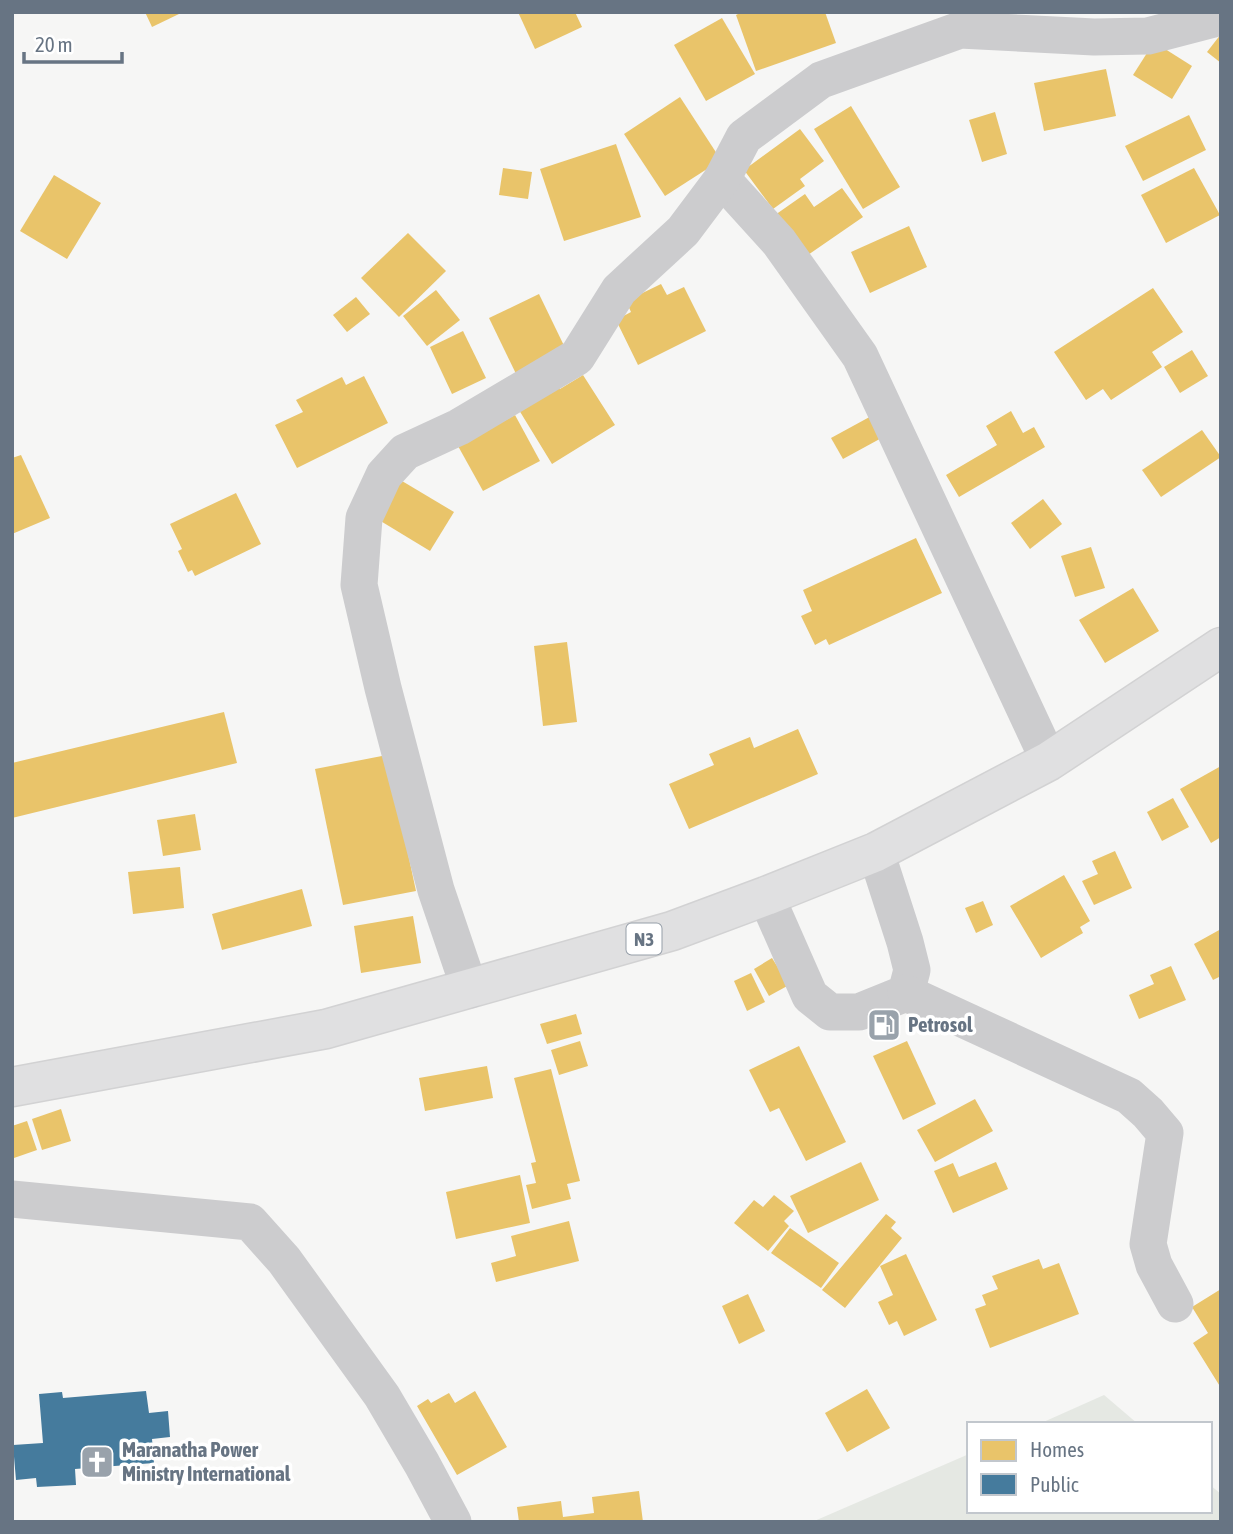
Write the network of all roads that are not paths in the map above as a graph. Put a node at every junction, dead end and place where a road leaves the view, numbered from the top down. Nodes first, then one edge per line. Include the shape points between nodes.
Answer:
1 (1221, 17) edge
2 (722, 179) junction
3 (1221, 647) edge
4 (1049, 761) junction
5 (876, 852) junction
6 (766, 896) junction
7 (470, 990) junction
8 (906, 993) junction
9 (12, 1087) edge
10 (12, 1199) edge
11 (1175, 1304) dead end
12 (453, 1522) edge

1 - 2 street via 1148,36 960,30 821,80 744,136
2 - 4 street via 779,242 860,356
2 - 7 street via 683,231 619,290 577,357 459,427 405,452 384,475 364,518 359,584 436,891
3 - 4 main road, N3
4 - 5 main road, N3
5 - 6 main road, N3
5 - 8 street via 912,970
6 - 7 main road, N3 via 672,931
6 - 8 street via 810,996 830,1012 859,1012
7 - 9 main road, N3 via 326,1029
8 - 11 street via 1129,1096 1148,1112 1165,1133 1148,1244
10 - 12 street via 250,1222 284,1259 382,1396

